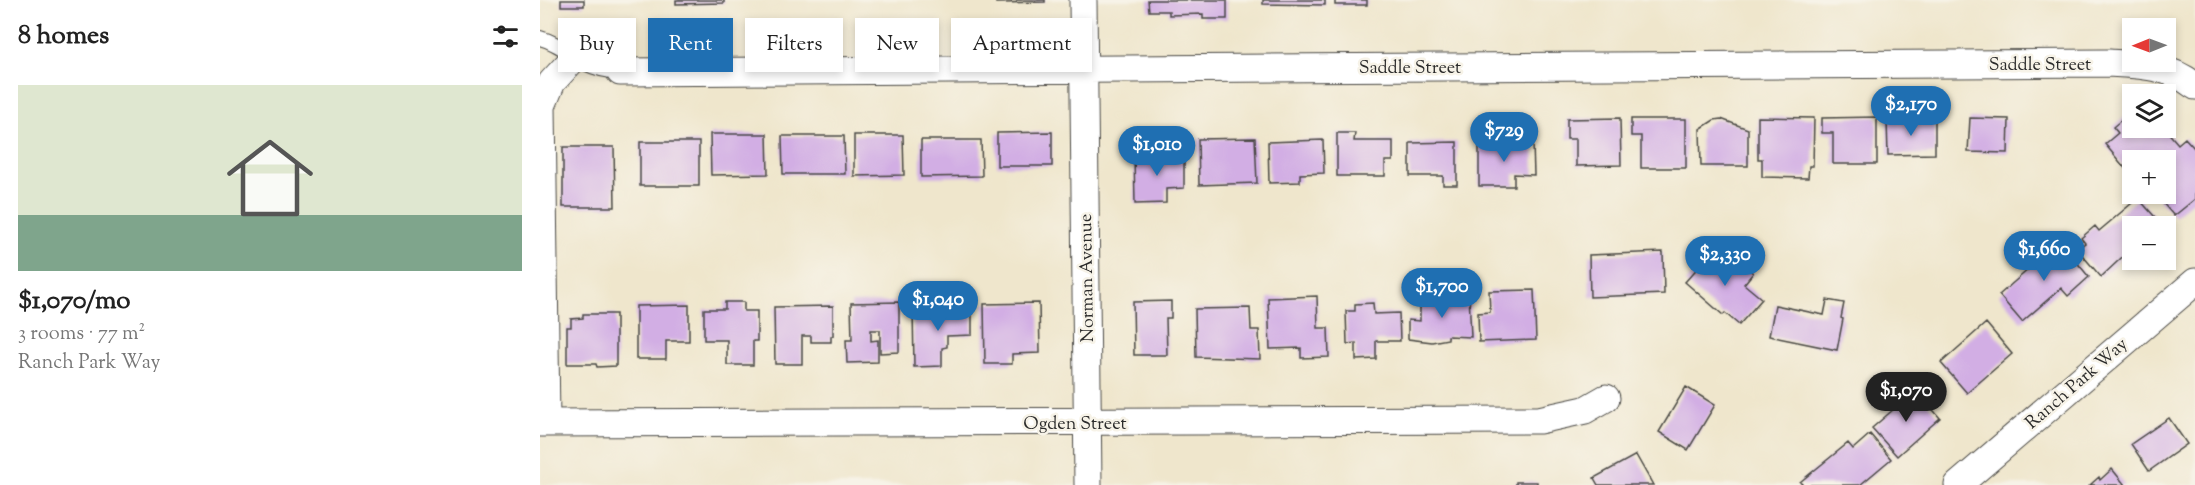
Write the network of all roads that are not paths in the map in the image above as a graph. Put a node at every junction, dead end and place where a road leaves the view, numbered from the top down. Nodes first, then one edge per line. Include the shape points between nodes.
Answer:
1 (1083, 0) edge
2 (1083, 18) edge
3 (540, 38) edge
4 (558, 45) edge
5 (1092, 69) edge
6 (951, 70) edge
7 (561, 72) edge
8 (636, 72) edge
9 (1083, 72) edge
10 (2195, 86) edge
11 (2195, 282) edge
12 (1606, 398) dead end
13 (543, 423) edge
14 (1087, 423) junction
15 (1088, 485) edge
16 (1958, 485) edge

1 - 2 street, Norman Avenue
3 - 4 lane
5 - 10 street, Saddle Street via 2109,63 2166,69
6 - 8 street, Saddle Street
7 - 13 street via 552,82 542,106
9 - 14 street, Norman Avenue
11 - 16 street, Ranch Park Way
12 - 14 street, Ogden Street via 1585,410 1539,420
13 - 14 street, Ogden Street
14 - 15 street, Norman Avenue

